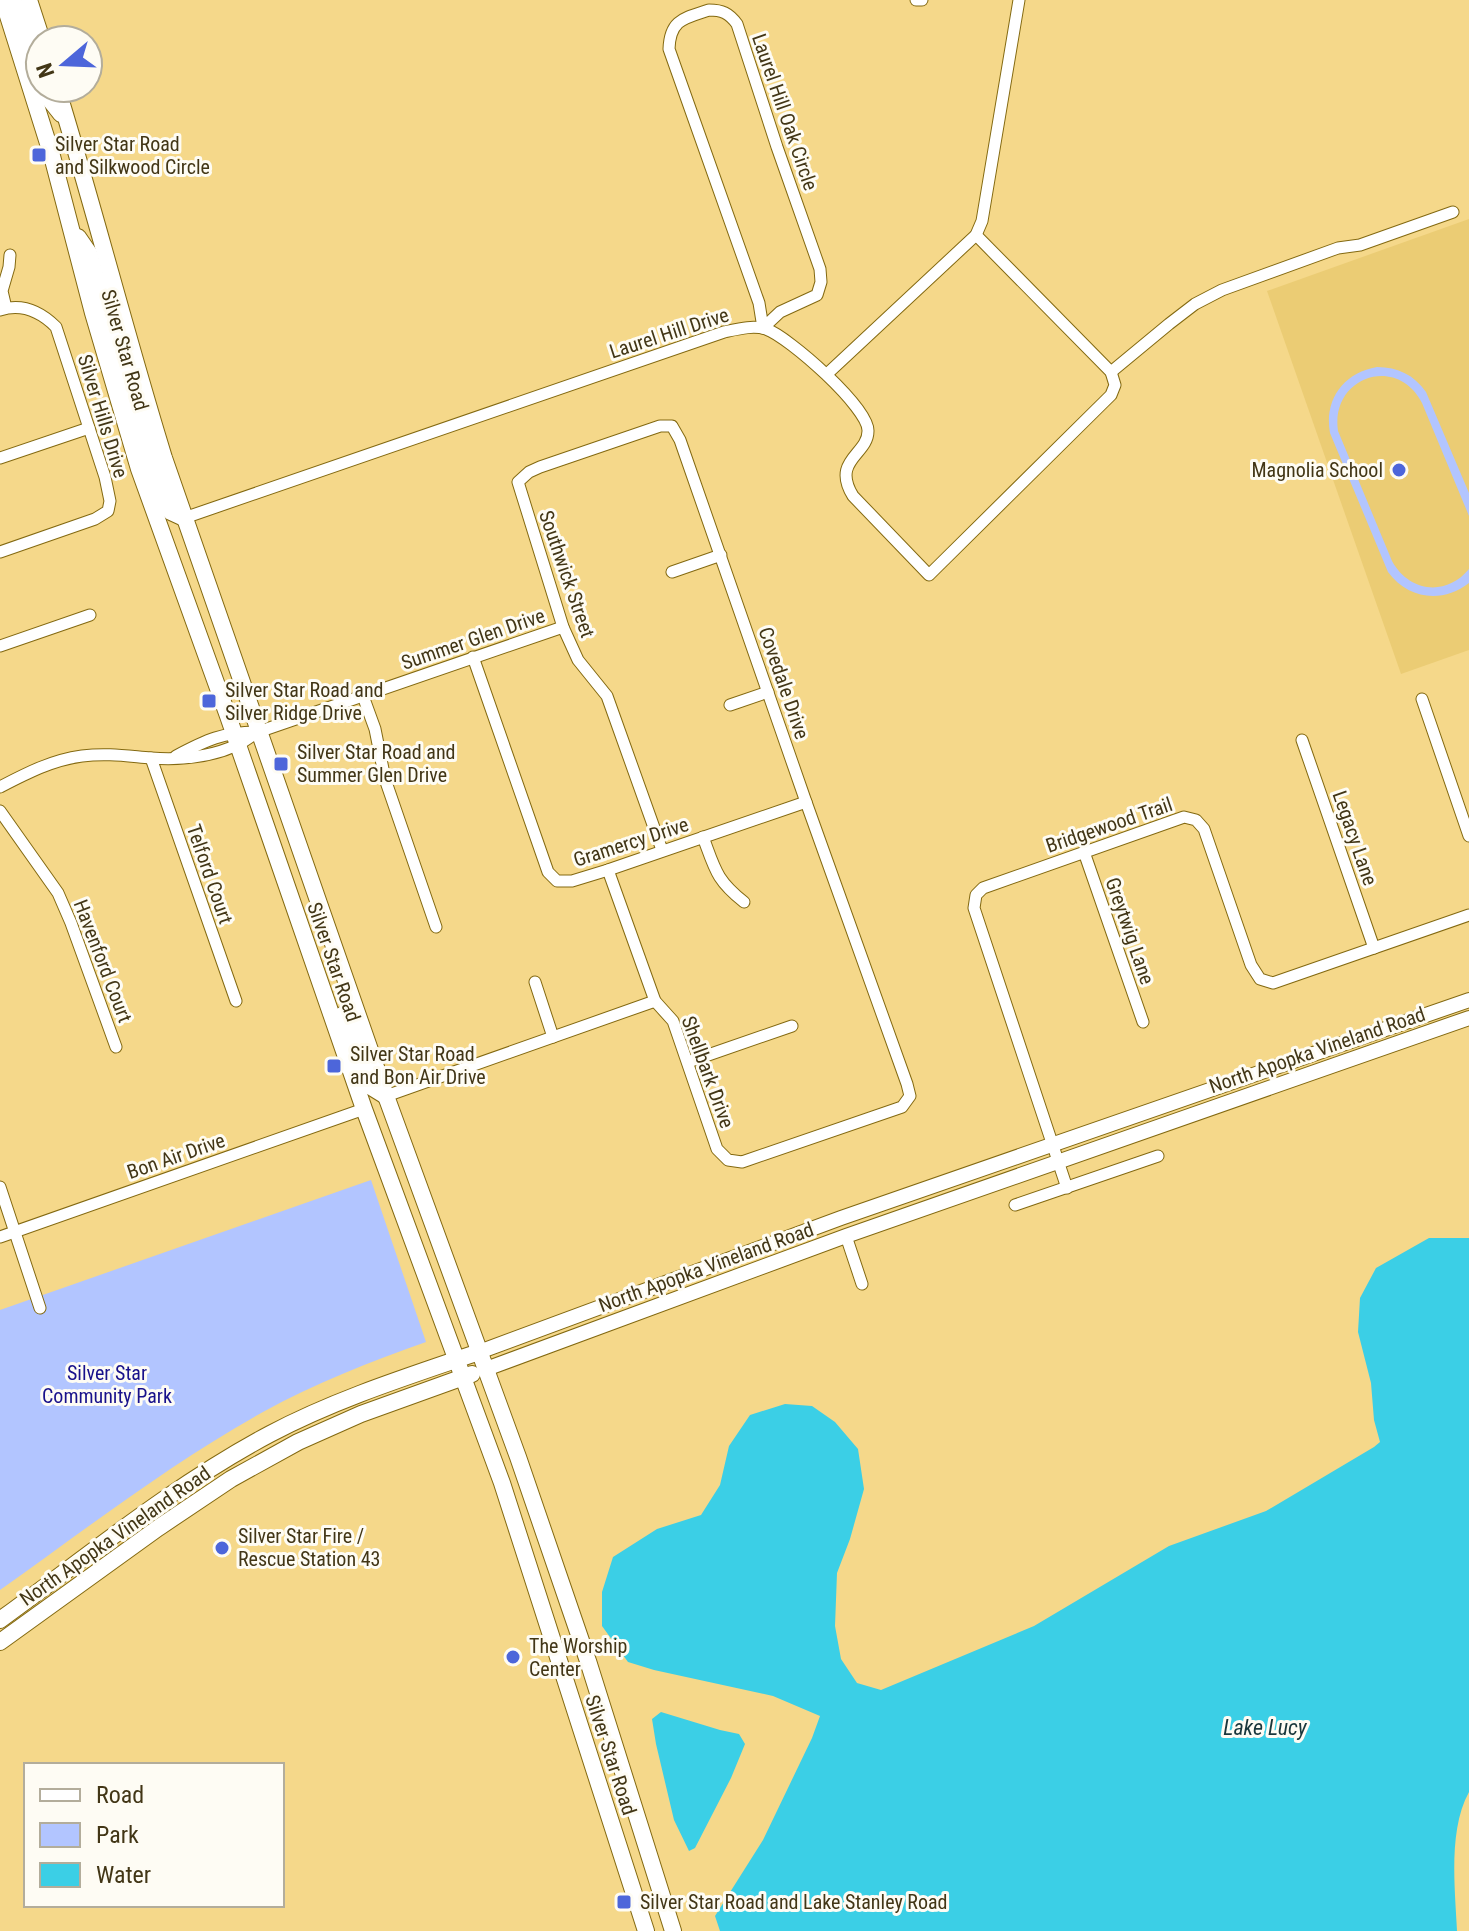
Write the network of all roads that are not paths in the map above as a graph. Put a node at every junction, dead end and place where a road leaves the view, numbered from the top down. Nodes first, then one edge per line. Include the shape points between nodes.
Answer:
1 (3, 0) edge
2 (12, 0) edge
3 (29, 0) edge
4 (1019, 0) edge
5 (37, 24) edge
6 (24, 26) edge
7 (24, 54) edge
8 (41, 104) edge
9 (44, 104) edge
10 (53, 104) edge
11 (62, 104) edge
12 (67, 122) junction
13 (1453, 212) dead end
14 (95, 220) junction
15 (71, 227) junction
16 (976, 235) junction
17 (0, 268) edge
18 (3, 309) edge
19 (763, 328) junction
20 (1111, 372) junction
21 (827, 374) junction
22 (111, 376) junction
23 (144, 395) junction
24 (89, 428) junction
25 (0, 458) edge
26 (518, 482) joint
27 (184, 518) junction
28 (0, 552) edge
29 (721, 555) junction
30 (672, 572) dead end
31 (90, 615) dead end
32 (563, 627) junction
33 (0, 646) edge
34 (473, 657) junction
35 (768, 692) junction
36 (363, 696) junction
37 (1422, 699) dead end
38 (730, 705) dead end
39 (258, 732) junction
40 (236, 738) junction
41 (1302, 740) dead end
42 (151, 758) junction
43 (0, 787) edge
44 (806, 802) junction
45 (0, 811) edge
46 (1469, 836) edge
47 (703, 837) junction
48 (662, 850) junction
49 (1084, 852) junction
50 (608, 870) junction
51 (744, 902) dead end
52 (1469, 915) edge
53 (436, 927) dead end
54 (306, 943) junction
55 (1374, 948) junction
56 (535, 982) dead end
57 (1469, 1000) edge
58 (236, 1001) dead end
59 (655, 1001) junction
60 (1469, 1018) edge
61 (1143, 1022) dead end
62 (792, 1026) dead end
63 (553, 1037) junction
64 (116, 1047) dead end
65 (688, 1062) junction
66 (386, 1096) junction
67 (902, 1107) joint
68 (364, 1109) junction
69 (1053, 1145) junction
70 (1158, 1156) dead end
71 (1059, 1163) junction
72 (0, 1187) edge
73 (1067, 1188) junction
74 (1015, 1205) dead end
75 (15, 1232) junction
76 (846, 1236) junction
77 (0, 1237) edge
78 (862, 1284) dead end
79 (40, 1308) dead end
80 (479, 1352) junction
81 (457, 1360) junction
82 (486, 1369) junction
83 (463, 1377) junction
84 (0, 1620) edge
85 (0, 1642) edge
86 (646, 1931) edge
87 (673, 1931) edge

1 - 7 main road, Silver Star Road
2 - 6 main road
3 - 5 main road
4 - 16 street
8 - 15 main road, Silver Star Road
9 - 14 main road via 69,191
10 - 12 main road
11 - 12 main road, Silver Star Road
12 - 14 main road, Silver Star Road
13 - 20 street via 1222,290 1195,304
14 - 23 main road, Silver Star Road
15 - 22 main road, Silver Star Road
15 - 23 main road via 89,253 123,369
16 - 20 street
16 - 21 street
17 - 18 street via 10,255
18 - 24 street, Silver Hills Drive via 25,307 56,327
19 - 19 street, Laurel Hill Oak Circle via 780,312 817,295 820,269 737,24 731,15 709,10 674,26 669,49 759,303
19 - 21 street
19 - 27 street, Laurel Hill Drive via 724,332
20 - 21 street via 1111,395 929,575 847,487 851,459 867,440 869,428
22 - 27 main road via 129,395 165,506
22 - 40 main road, Silver Star Road
23 - 27 main road, Silver Star Road
24 - 25 street
24 - 28 street, Silver Hills Drive via 108,489 108,511
26 - 29 street, Covedale Drive via 540,467 672,426
26 - 32 street, Southwick Street
27 - 39 main road, Silver Star Road
29 - 30 street
29 - 35 street, Covedale Drive
31 - 33 street
32 - 34 street, Summer Glen Drive
32 - 48 street, Southwick Street via 578,660 607,696
34 - 36 street, Summer Glen Drive
34 - 50 street, Gramercy Drive via 548,872 557,881 572,881
35 - 38 street
35 - 44 street, Covedale Drive
36 - 39 street, Summer Glen Drive
36 - 53 street via 385,779
37 - 46 street
39 - 40 street, Summer Glen Drive
39 - 66 main road, Silver Star Road
40 - 42 street, Summer Glen Drive via 206,740 172,758
40 - 54 main road, Silver Star Road
41 - 55 street, Legacy Lane
42 - 43 street via 81,756 42,766
42 - 58 street, Telford Court
44 - 47 street, Gramercy Drive
44 - 67 street, Covedale Drive via 907,1084 910,1096
45 - 64 street, Havenford Court via 58,893
47 - 48 street, Gramercy Drive
47 - 51 street via 718,875
48 - 50 street, Gramercy Drive
49 - 55 street, Bridgewood Trail via 1184,817 1196,820 1204,829 1260,979 1273,983
49 - 61 street, Greytwig Lane
49 - 69 street, Bridgewood Trail via 983,888 974,908
50 - 59 street, Shellbark Drive
52 - 55 street, Bridgewood Trail
54 - 66 main road via 325,966 371,1087
54 - 68 main road, Silver Star Road
56 - 63 street
57 - 69 street, North Apopka Vineland Road
59 - 63 street
59 - 65 street, Shellbark Drive via 673,1021
60 - 71 street, North Apopka Vineland Road
62 - 65 street
63 - 66 street
65 - 67 street, Shellbark Drive via 717,1149 728,1160 742,1162
66 - 80 main road, Silver Star Road
68 - 75 street, Bon Air Drive
68 - 81 main road, Silver Star Road
69 - 71 street, Bridgewood Trail
69 - 80 street, North Apopka Vineland Road
70 - 73 street
71 - 73 street, Bridgewood Trail
71 - 76 street, North Apopka Vineland Road
72 - 75 street
73 - 74 street
75 - 77 street, Bon Air Drive
75 - 79 street
76 - 78 street
76 - 82 street, North Apopka Vineland Road
80 - 81 main road, North Apopka Vineland Road
80 - 82 main road, Silver Star Road
81 - 83 main road, Silver Star Road
81 - 84 main road, North Apopka Vineland Road via 270,1434 205,1472
82 - 83 main road, North Apopka Vineland Road
82 - 87 main road, Silver Star Road via 588,1661
83 - 85 main road, North Apopka Vineland Road via 361,1414 231,1479
83 - 86 main road, Silver Star Road

